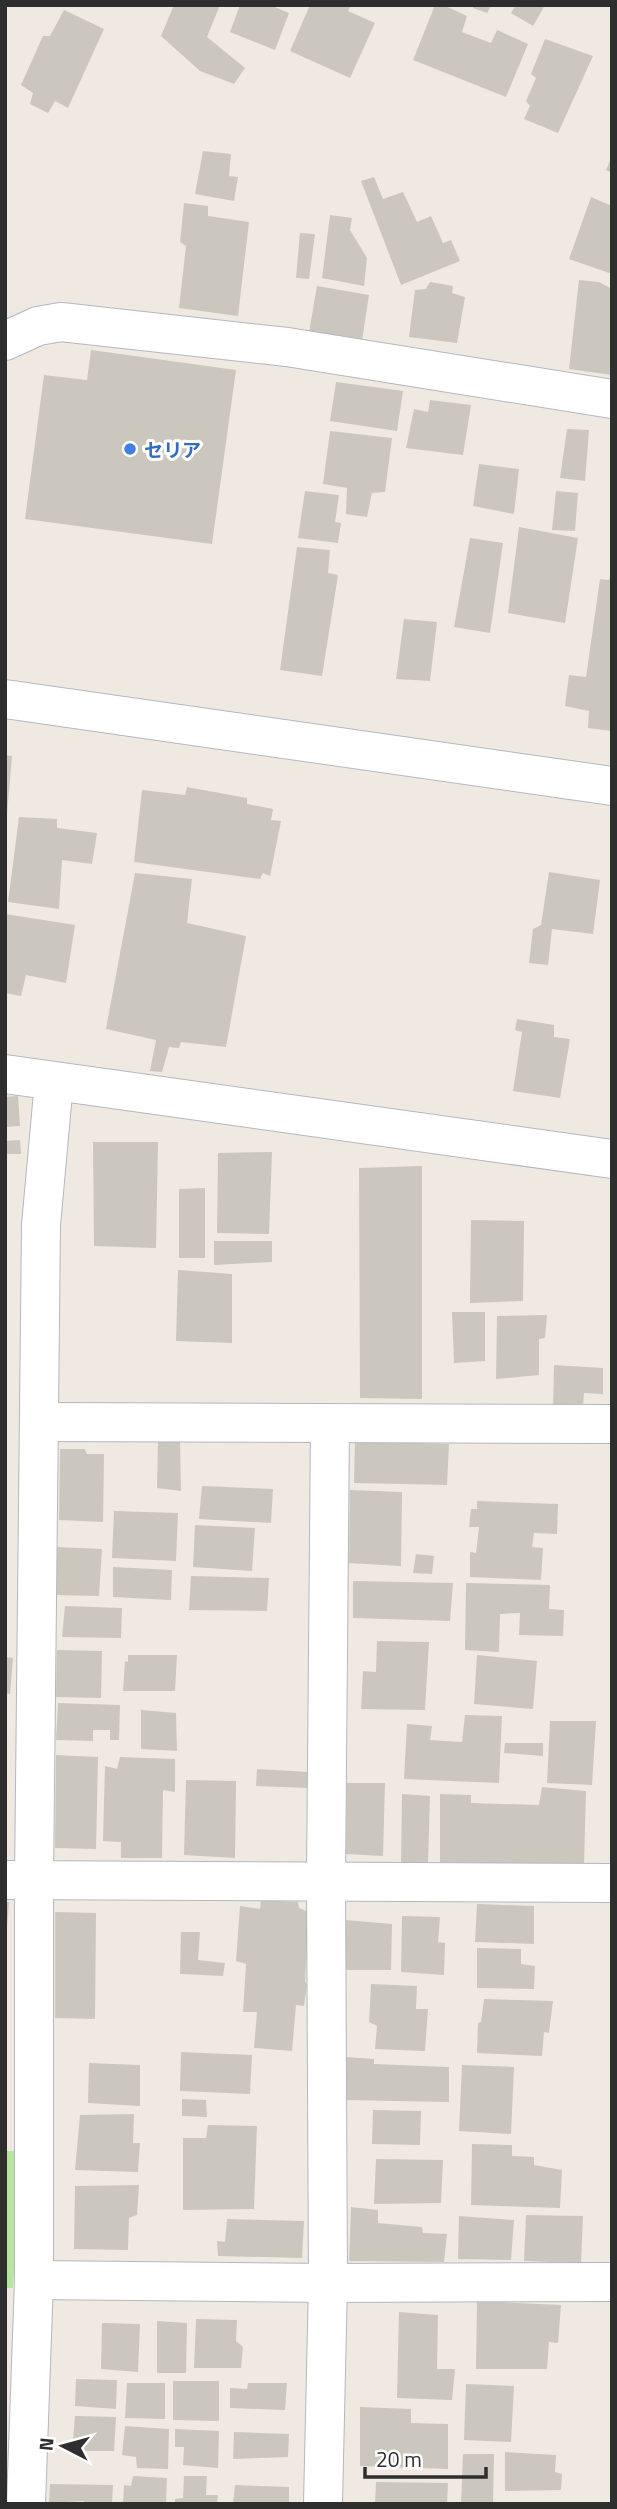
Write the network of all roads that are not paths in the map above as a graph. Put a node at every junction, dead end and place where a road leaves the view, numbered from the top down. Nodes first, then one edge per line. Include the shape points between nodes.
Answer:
1 (5, 341) edge
2 (612, 399) edge
3 (5, 699) edge
4 (612, 786) edge
5 (5, 1074) edge
6 (54, 1082) junction
7 (612, 1159) edge
8 (39, 1422) junction
9 (330, 1423) junction
10 (612, 1424) edge
11 (20, 1880) edge
12 (326, 1881) junction
13 (612, 1883) edge
14 (34, 2280) junction
15 (612, 2282) edge
16 (328, 2283) junction
17 (26, 2504) edge
18 (323, 2504) edge

1 - 2 street via 38,326 61,323 287,347
3 - 4 street
5 - 6 street
6 - 7 street
6 - 8 street via 41,1225
8 - 9 street
8 - 11 street
9 - 10 street
9 - 12 street
11 - 12 street
11 - 14 street
12 - 13 street
12 - 16 street
14 - 16 street
14 - 17 street
15 - 16 street
16 - 18 street

